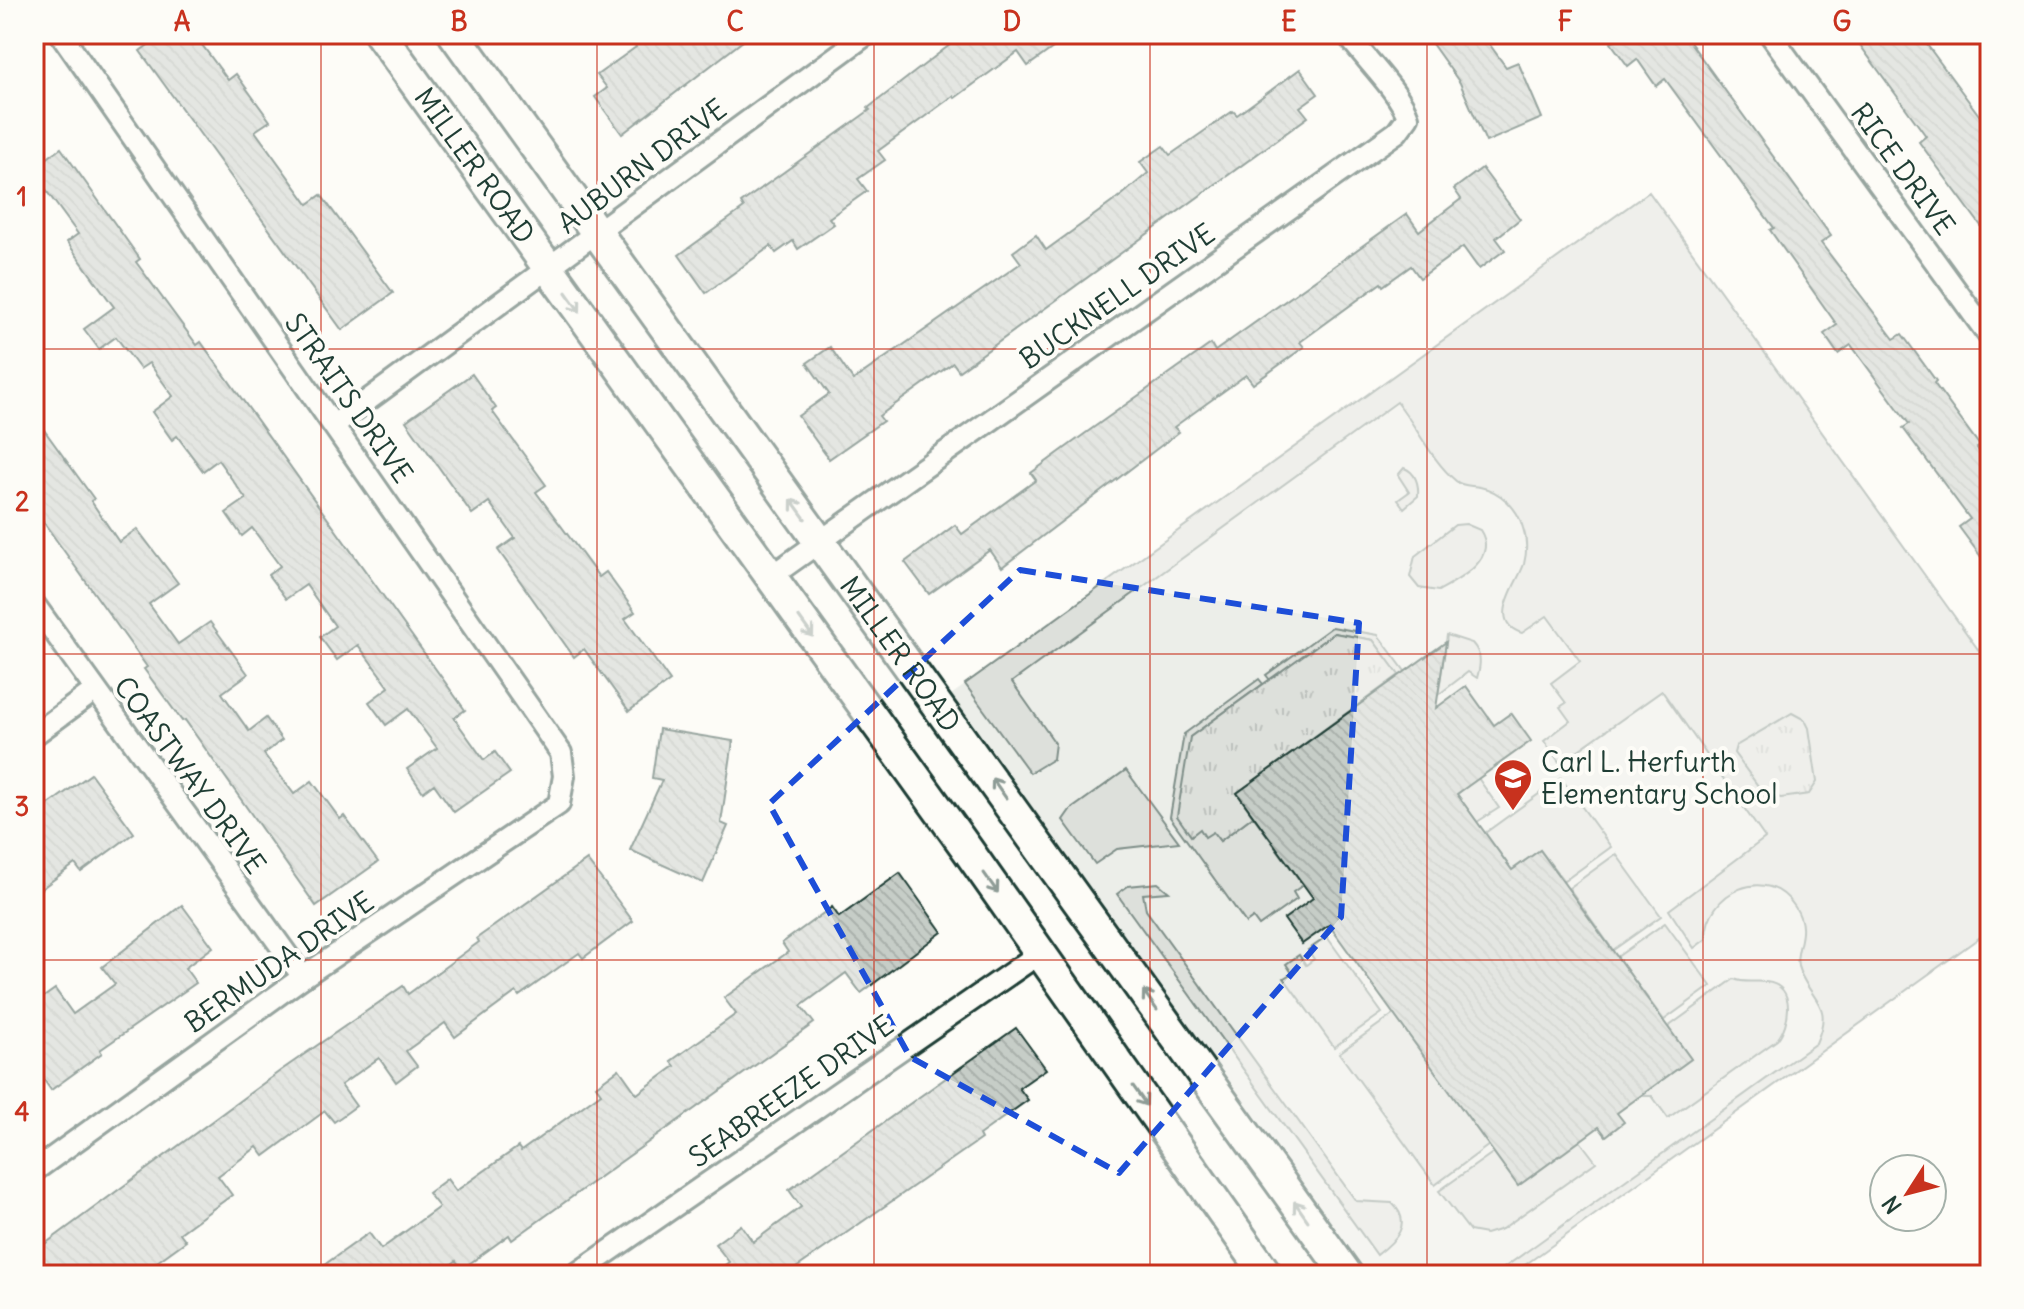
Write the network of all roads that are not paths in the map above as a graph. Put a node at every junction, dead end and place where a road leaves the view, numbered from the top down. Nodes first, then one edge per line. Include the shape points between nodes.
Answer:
1 (61, 34) edge
2 (380, 34) edge
3 (454, 34) edge
4 (867, 34) edge
5 (1347, 34) edge
6 (1770, 34) edge
7 (598, 234) junction
8 (550, 269) junction
9 (1990, 337) edge
10 (334, 425) junction
11 (821, 541) junction
12 (770, 577) junction
13 (34, 604) edge
14 (94, 691) junction
15 (34, 735) edge
16 (559, 804) joint
17 (1040, 953) junction
18 (303, 977) junction
19 (34, 1171) edge
20 (575, 1275) edge
21 (1267, 1275) edge
22 (1347, 1275) edge

1 - 10 street, STRAITS DRIVE
2 - 8 main road, MILLER ROAD
3 - 7 main road, MILLER ROAD
4 - 7 street, AUBURN DRIVE
5 - 11 street, BUCKNELL DRIVE via 1401,98 1408,117 1397,132
6 - 9 street, RICE DRIVE
7 - 8 street, AUBURN DRIVE
11 -> 7 main road, MILLER ROAD
8 - 10 street, AUBURN DRIVE
8 -> 12 main road, MILLER ROAD
10 - 16 street, STRAITS DRIVE via 561,753
11 - 12 street, BUCKNELL DRIVE
22 -> 11 main road, MILLER ROAD
12 -> 17 main road, MILLER ROAD
13 - 14 street, COASTWAY DRIVE
14 - 15 street
14 - 18 street, COASTWAY DRIVE
16 - 18 street, BERMUDA DRIVE
17 - 20 street, SEABREEZE DRIVE
17 -> 21 main road, MILLER ROAD
18 - 19 street, BERMUDA DRIVE

